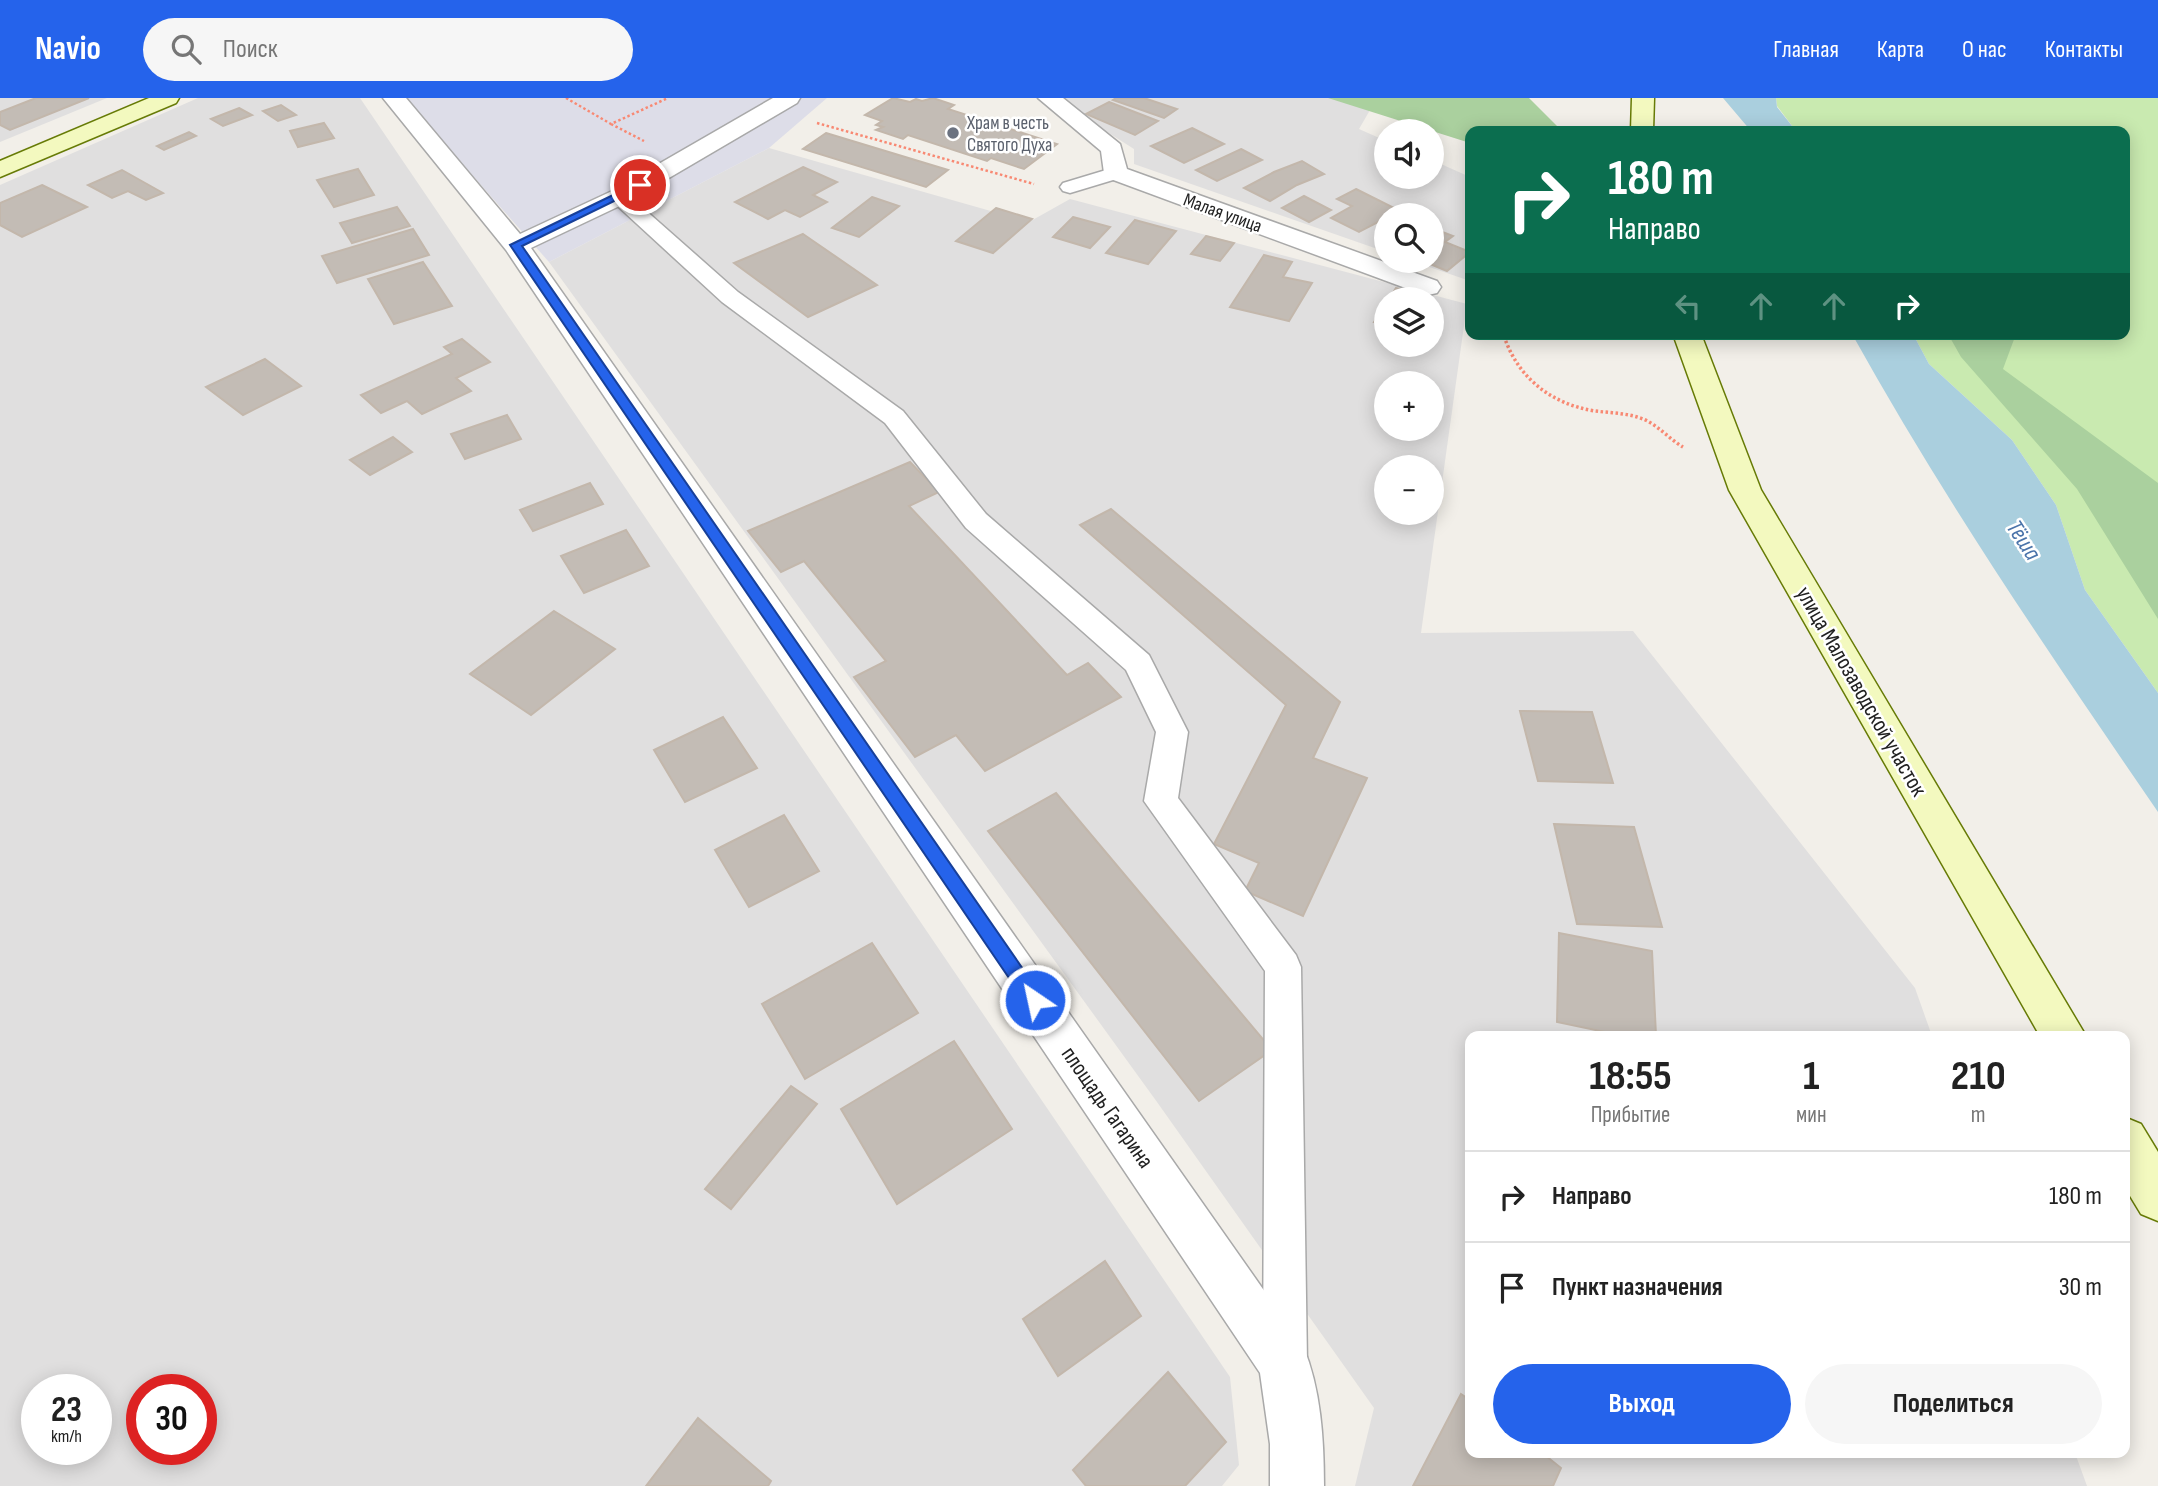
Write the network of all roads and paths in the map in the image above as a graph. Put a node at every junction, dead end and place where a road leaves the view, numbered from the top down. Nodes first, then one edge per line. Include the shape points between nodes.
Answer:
1 (168, 98) edge
2 (394, 98) edge
3 (566, 98) edge
4 (668, 98) edge
5 (789, 98) edge
6 (1049, 98) edge
7 (1643, 98) edge
8 (767, 109) junction
9 (1642, 126) edge
10 (0, 170) edge
11 (1116, 173) junction
12 (1070, 187) joint
13 (619, 197) junction
14 (516, 245) junction
15 (1428, 287) dead end
16 (1504, 340) edge
17 (1689, 340) edge
18 (1735, 463) junction
19 (2061, 1031) edge
20 (2130, 1150) edge
21 (2158, 1197) edge
22 (1285, 1364) junction
23 (1297, 1486) edge

1 - 10 street
2 - 14 street, площадь Гагарина
3 - 4 path via 611,124
5 - 8 street
6 - 11 street via 1112,149
7 - 9 street
8 - 12 path via 1044,187
8 - 13 street
11 - 12 lane
11 - 15 street, Малая улица
13 - 14 street
13 - 22 lane via 730,297 894,416 976,521 1138,663 1172,732 1161,801 1283,967
14 - 22 street, площадь Гагарина
16 - 18 path via 1531,384 1556,400 1647,420 1692,453
17 - 18 street, улица Малозаводской участок
18 - 19 street, улица Малозаводской участок via 1752,502
20 - 21 street
22 - 23 street via 1297,1444

